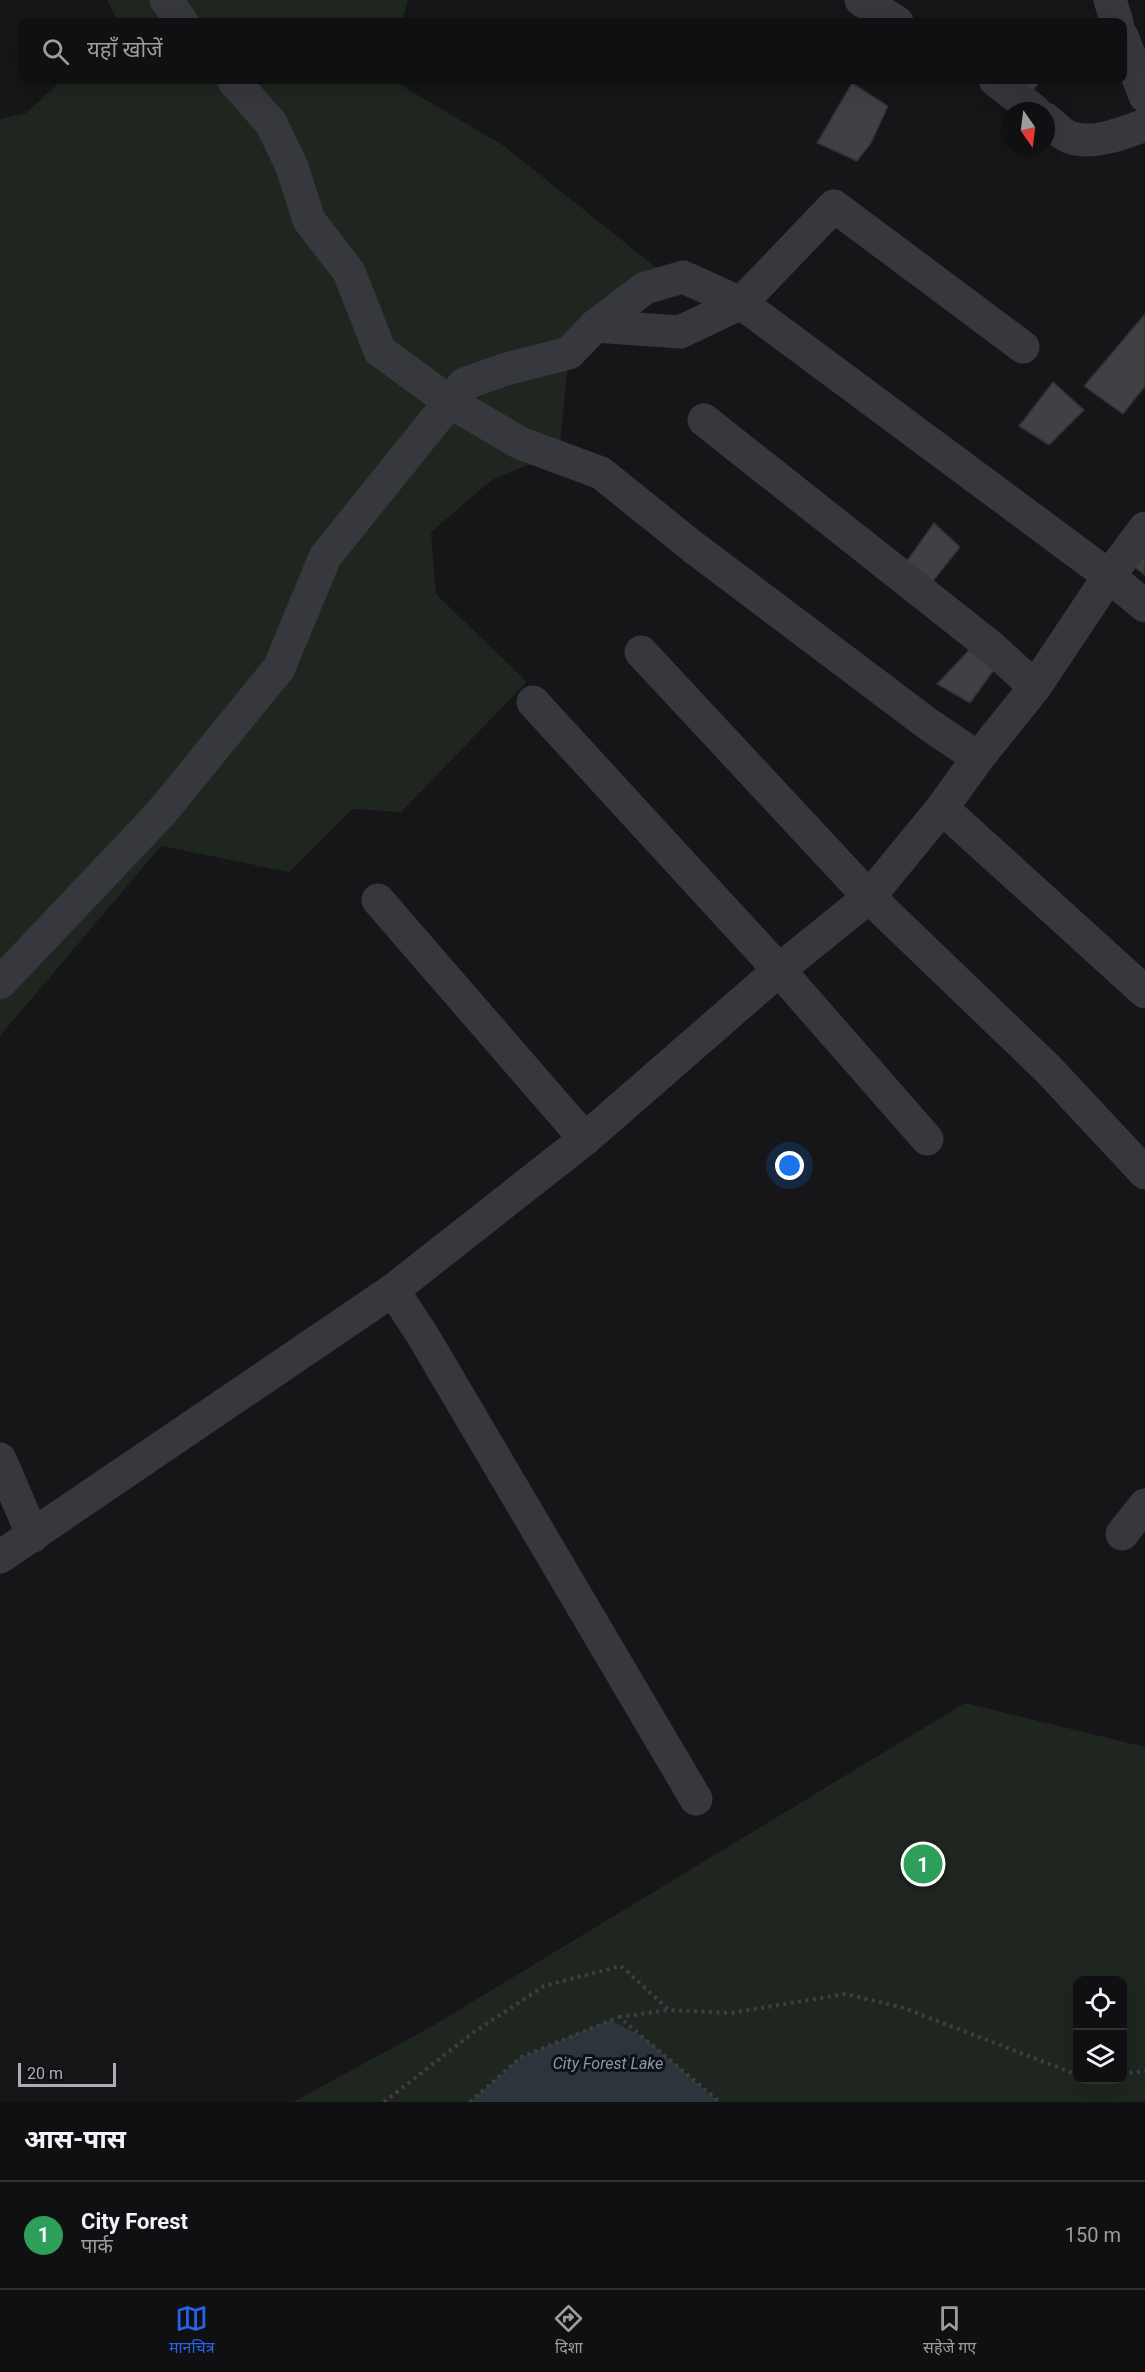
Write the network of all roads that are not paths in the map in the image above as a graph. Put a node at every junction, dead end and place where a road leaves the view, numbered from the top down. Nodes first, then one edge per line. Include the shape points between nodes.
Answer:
1 (166, 0) edge
2 (861, 0) edge
3 (1110, 0) edge
4 (179, 18) edge
5 (890, 18) edge
6 (1116, 18) edge
7 (1127, 49) edge
8 (237, 84) edge
9 (1000, 84) edge
10 (1145, 96) edge
11 (1023, 102) edge
12 (1145, 125) edge
13 (1055, 126) edge
14 (741, 303) junction
15 (595, 326) junction
16 (1023, 347) dead end
17 (450, 402) junction
18 (704, 420) dead end
19 (1145, 528) edge
20 (1109, 576) junction
21 (1145, 606) edge
22 (641, 652) dead end
23 (1035, 687) junction
24 (533, 702) dead end
25 (978, 758) junction
26 (942, 808) junction
27 (869, 897) junction
28 (378, 900) dead end
29 (779, 970) junction
30 (0, 983) edge
31 (1145, 992) edge
32 (585, 1139) junction
33 (927, 1139) dead end
34 (1145, 1173) edge
35 (393, 1290) junction
36 (0, 1459) edge
37 (1145, 1505) edge
38 (1122, 1534) dead end
39 (33, 1536) junction
40 (0, 1557) edge
41 (696, 1799) dead end

1 - 4 street
2 - 5 street
3 - 6 street
7 - 10 street
8 - 17 street via 271,123 292,167 309,220 349,272 380,351
9 - 11 street
12 - 13 street via 1081,139 1069,137
14 - 15 street via 680,332
14 - 15 street via 682,277 645,288
14 - 16 street via 834,206
14 - 20 street
15 - 17 street via 569,353 464,384
17 - 25 street via 520,443 601,473 759,597
17 - 30 street via 325,557 279,668 161,813
18 - 23 street via 990,646
19 - 20 street
20 - 21 street
20 - 23 street
22 - 27 street
23 - 25 street
24 - 29 street
25 - 26 street
26 - 27 street
26 - 31 street
27 - 29 street
27 - 34 street via 1048,1069
28 - 32 street
29 - 32 street
29 - 33 street
32 - 35 street
35 - 39 street
35 - 41 street
36 - 39 street
37 - 38 street
39 - 40 street

